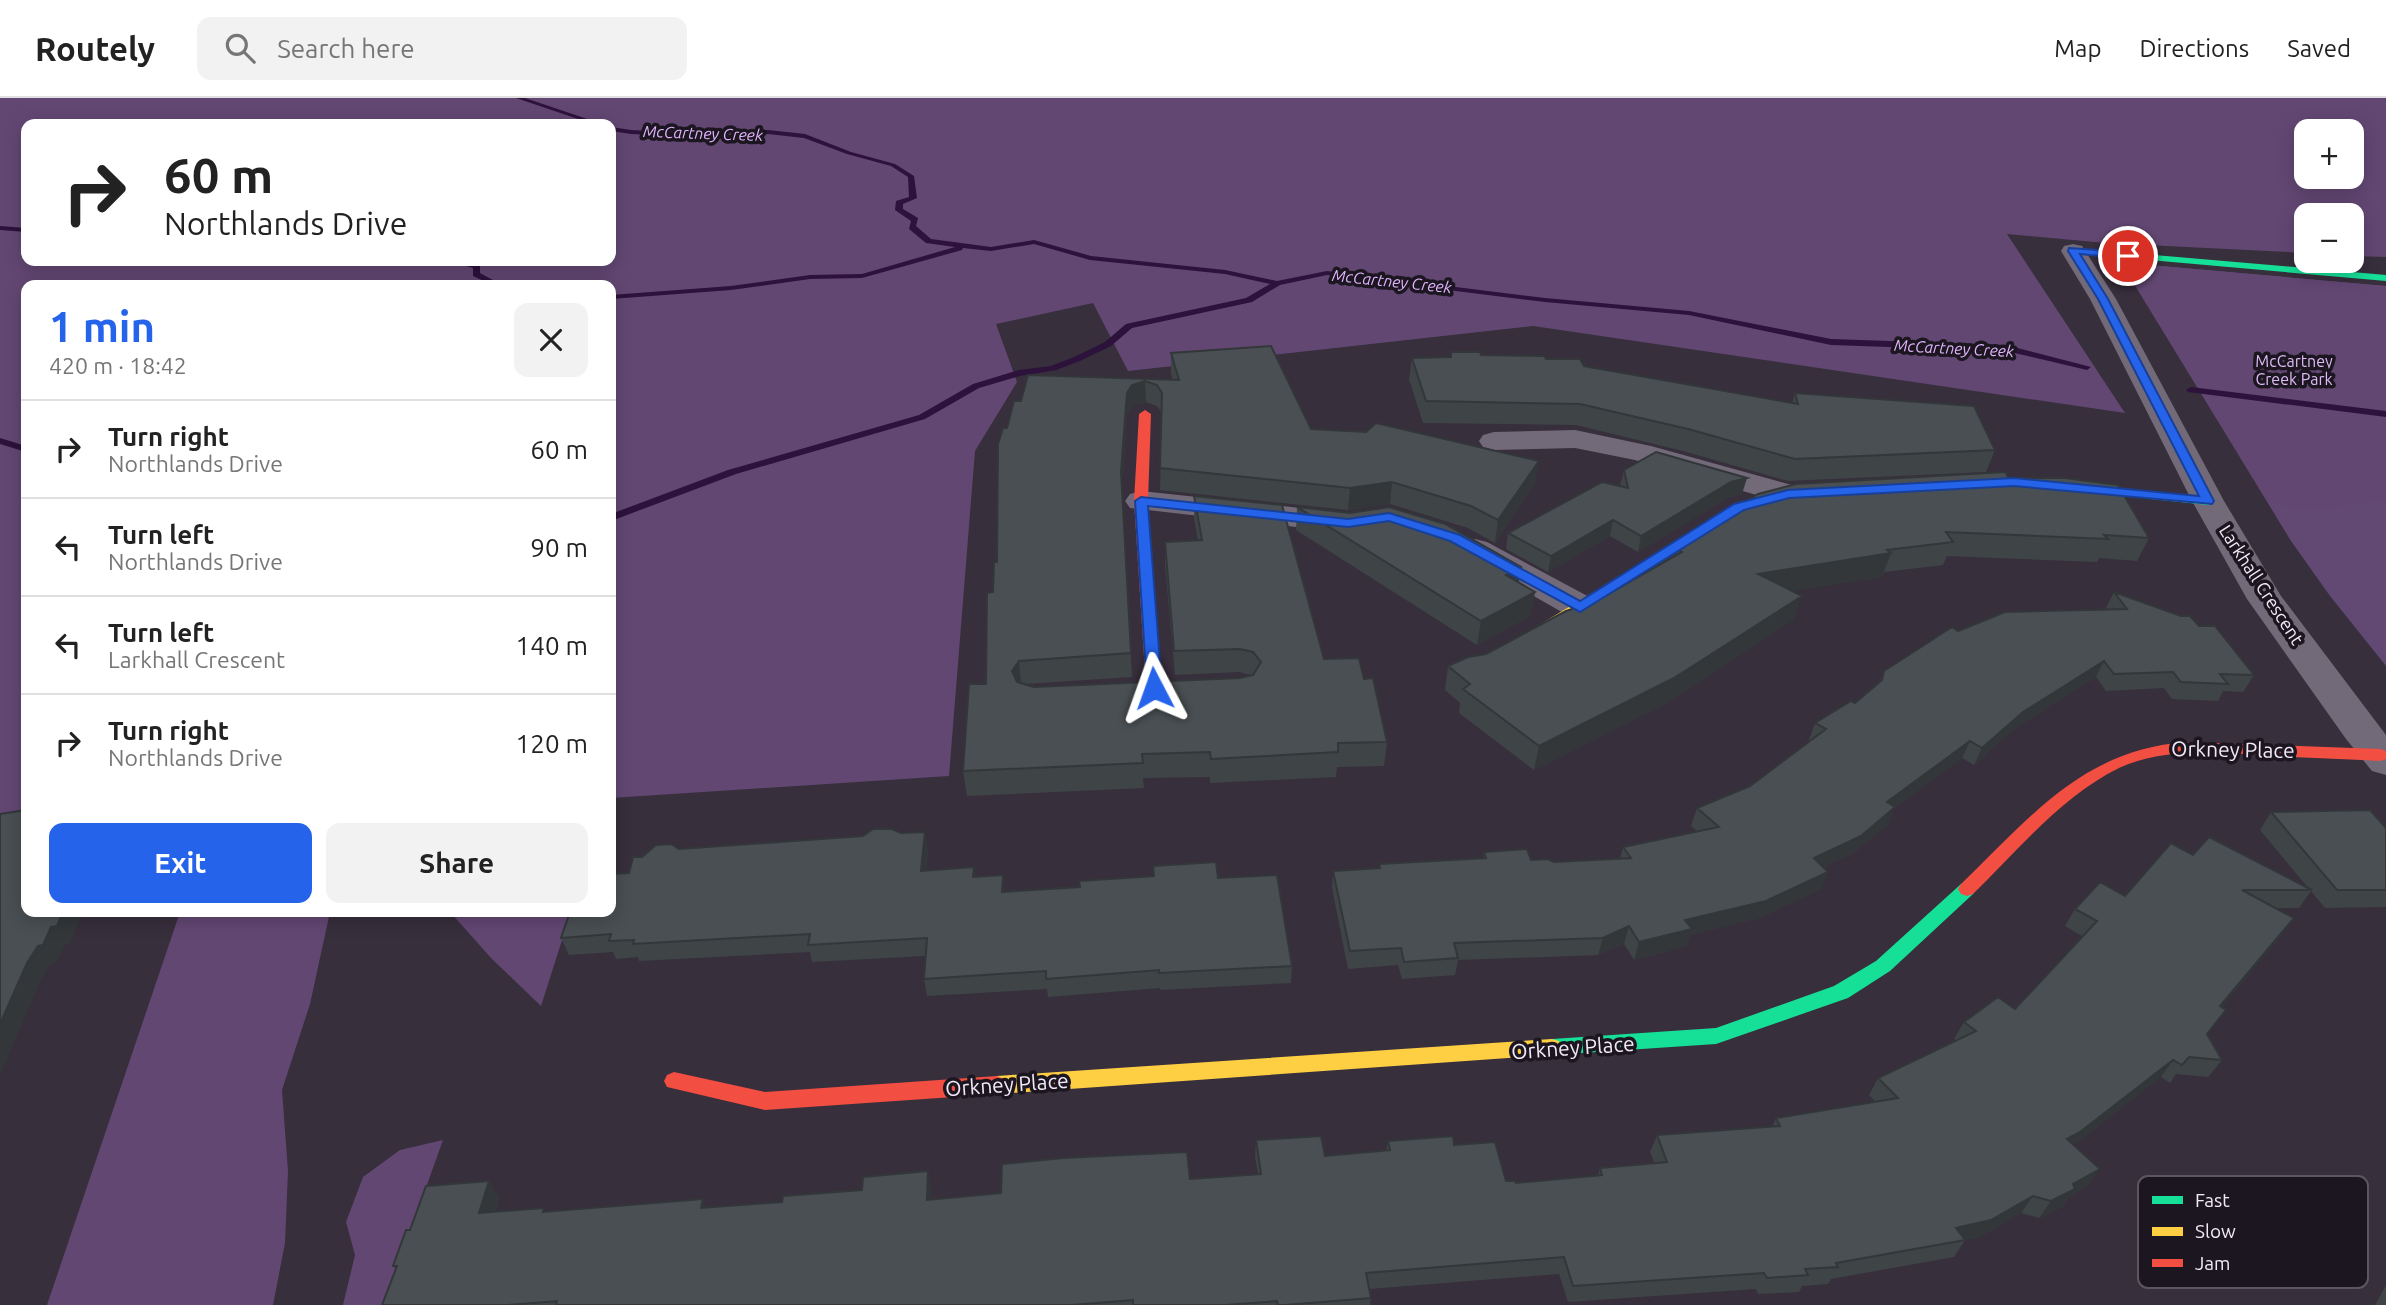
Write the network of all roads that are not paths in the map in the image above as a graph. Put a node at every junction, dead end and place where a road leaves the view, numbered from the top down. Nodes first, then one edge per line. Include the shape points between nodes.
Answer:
1 (2073, 251) joint
2 (2386, 278) edge
3 (1145, 414) dead end
4 (1494, 442) dead end
5 (2055, 486) edge
6 (1795, 494) joint
7 (1141, 501) junction
8 (2208, 501) junction
9 (1751, 504) edge
10 (1728, 514) edge
11 (1379, 518) edge
12 (1442, 534) edge
13 (1580, 607) junction
14 (1524, 638) edge
15 (1173, 688) joint
16 (1115, 691) edge
17 (2383, 758) edge
18 (674, 1081) dead end

1 - 2 street
1 - 8 street, Larkhall Crescent via 2103,299
3 - 7 street
4 - 6 street via 1576,439
5 - 8 street
6 - 9 street
7 - 11 street via 1348,523
7 - 15 street
8 - 17 street, Larkhall Crescent via 2265,599
10 - 13 street
12 - 13 street
13 - 14 street
15 - 16 street
17 - 18 street, Orkney Place via 2192,747 2128,755 2096,771 2071,792 1883,966 1840,992 1716,1036 765,1101

